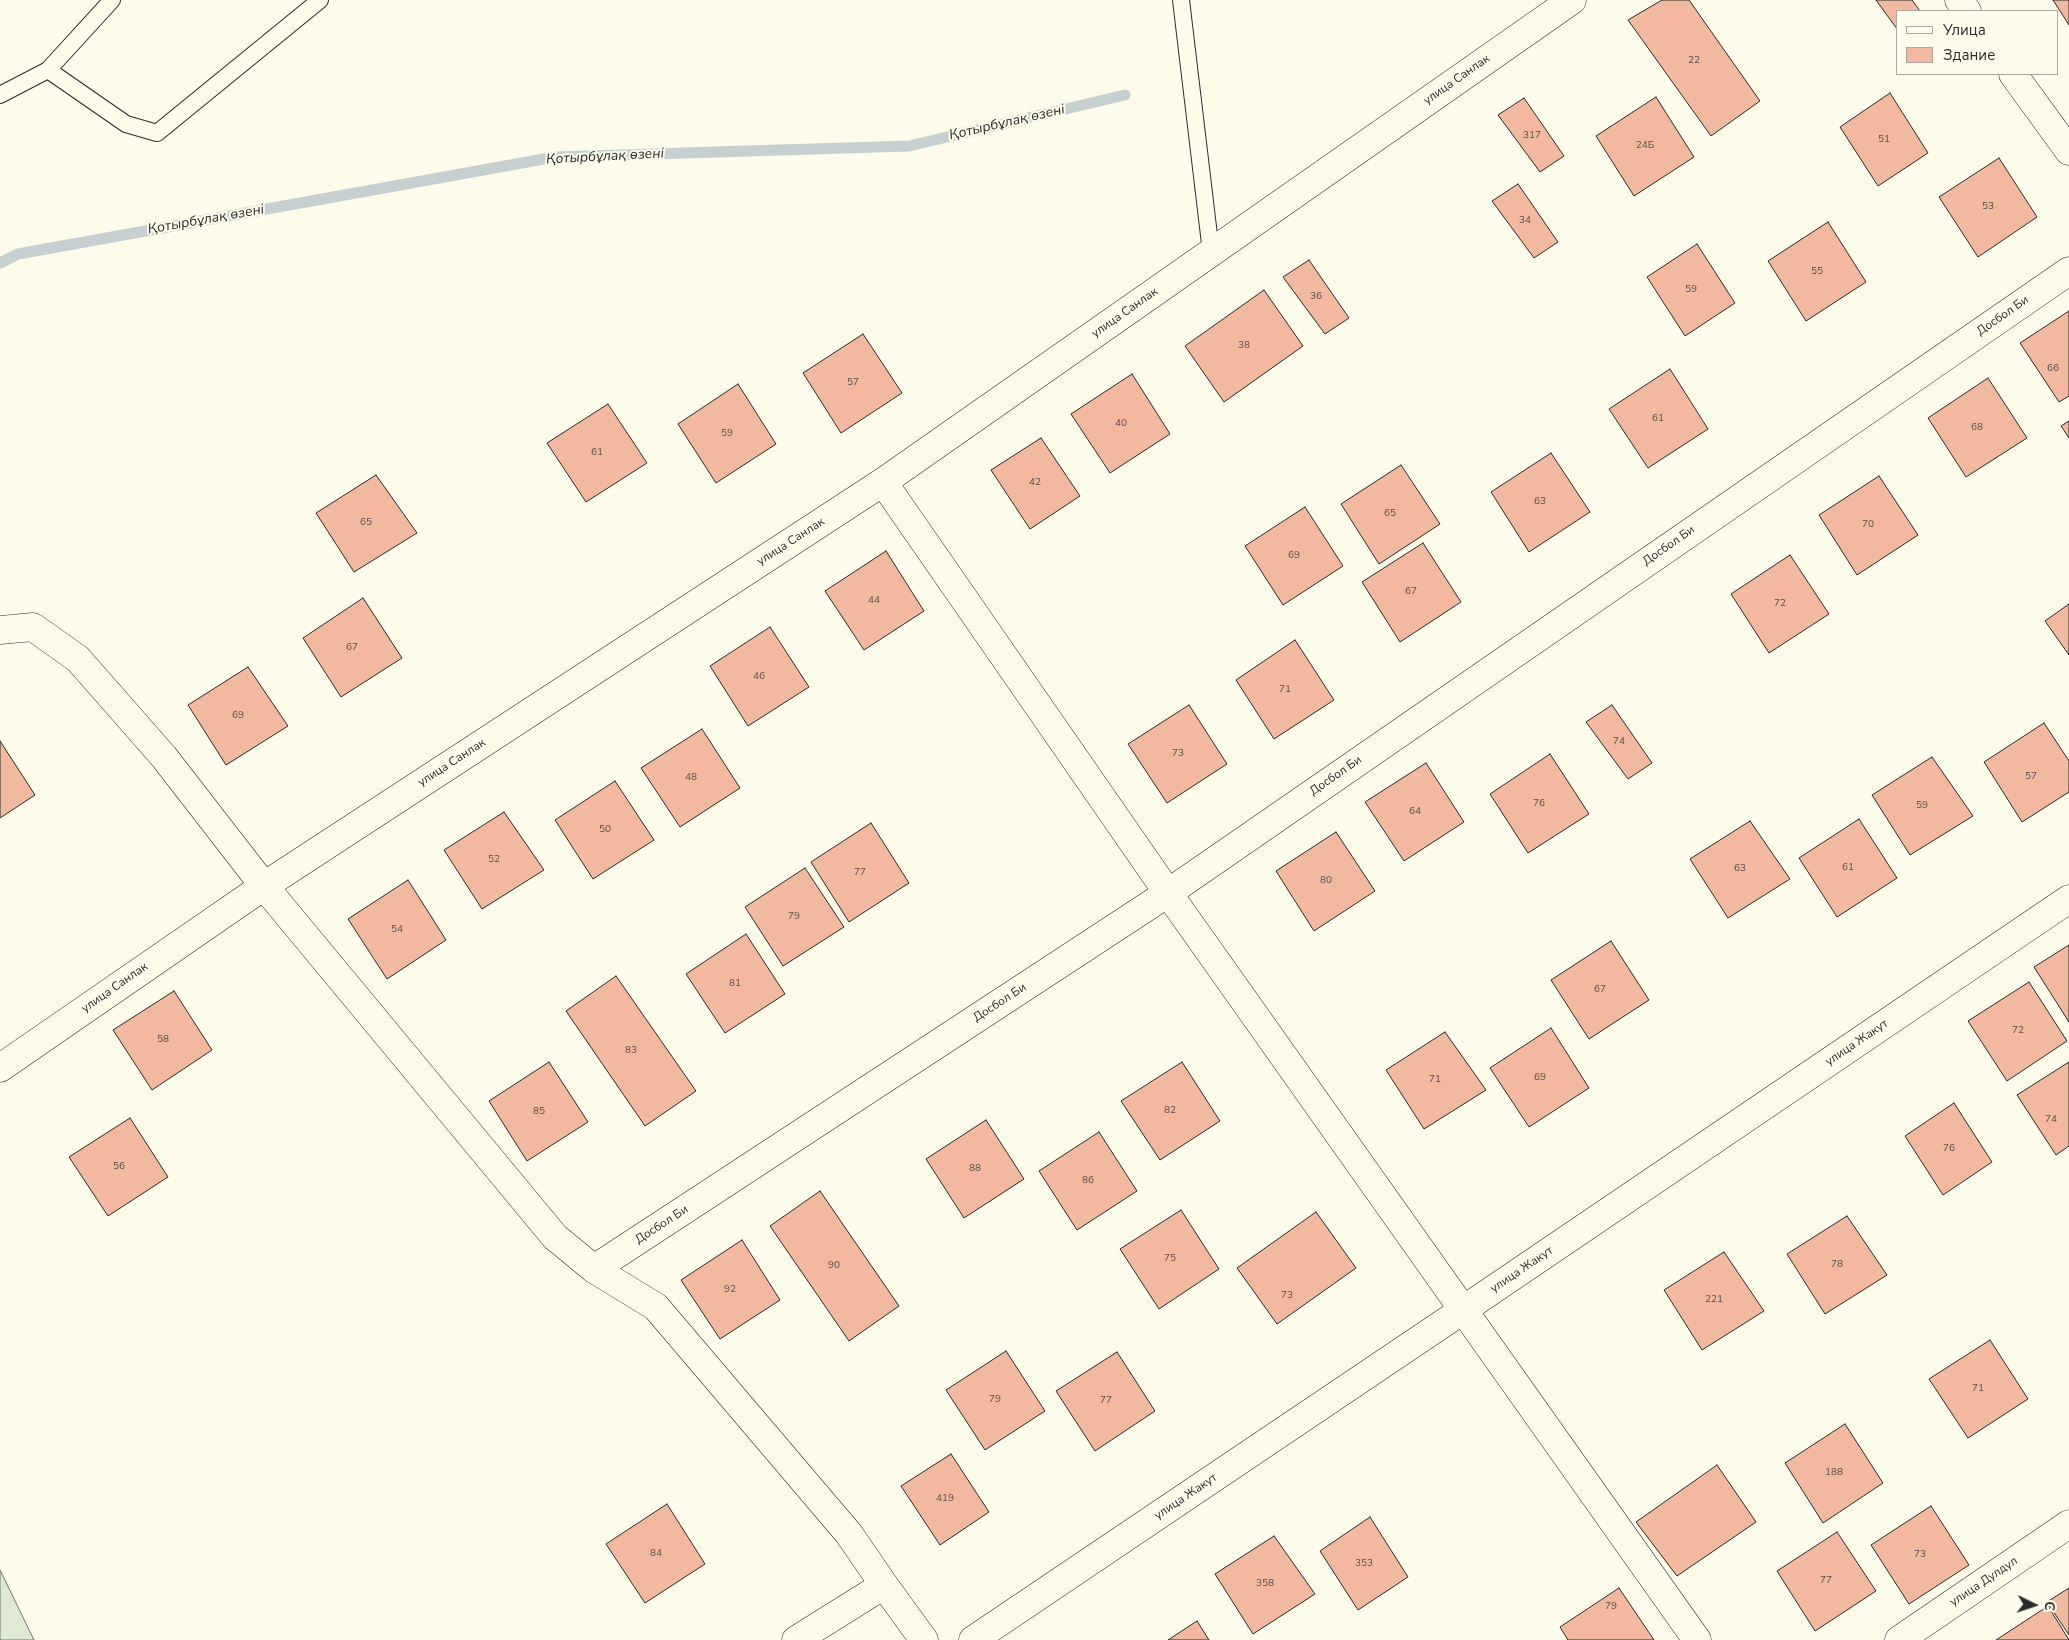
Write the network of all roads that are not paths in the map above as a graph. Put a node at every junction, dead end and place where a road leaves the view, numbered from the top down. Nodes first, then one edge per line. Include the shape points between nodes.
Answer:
1 (112, 0) edge
2 (320, 0) edge
3 (1181, 0) edge
4 (1572, 0) edge
5 (1959, 0) edge
6 (1967, 10) edge
7 (48, 70) junction
8 (2014, 75) edge
9 (0, 95) edge
10 (2069, 151) edge
11 (1211, 252) junction
12 (2069, 271) edge
13 (883, 482) junction
14 (0, 630) edge
15 (264, 886) junction
16 (1168, 893) junction
17 (2069, 899) edge
18 (0, 1068) edge
19 (594, 1269) junction
20 (1463, 1310) junction
21 (2069, 1524) edge
22 (884, 1585) junction
23 (796, 1640) edge
24 (924, 1640) edge
25 (973, 1640) edge
26 (1697, 1640) edge
27 (1900, 1640) edge

1 - 7 lane
2 - 7 lane via 157,133 126,124
3 - 11 lane
4 - 11 street, улица Санлак
5 - 6 street
7 - 9 lane
8 - 10 street
11 - 13 street, улица Санлак
12 - 16 street, Досбол Би
13 - 15 street, улица Санлак
13 - 16 street
14 - 15 street via 33,627 78,659 164,757
15 - 18 street, улица Санлак
15 - 19 street via 555,1237
16 - 19 street, Досбол Би
16 - 20 street
17 - 20 street, улица Жакут
19 - 22 street via 656,1307 849,1534
20 - 25 street, улица Жакут
20 - 26 street
21 - 27 street, улица Дулдул
22 - 23 street
22 - 24 street

